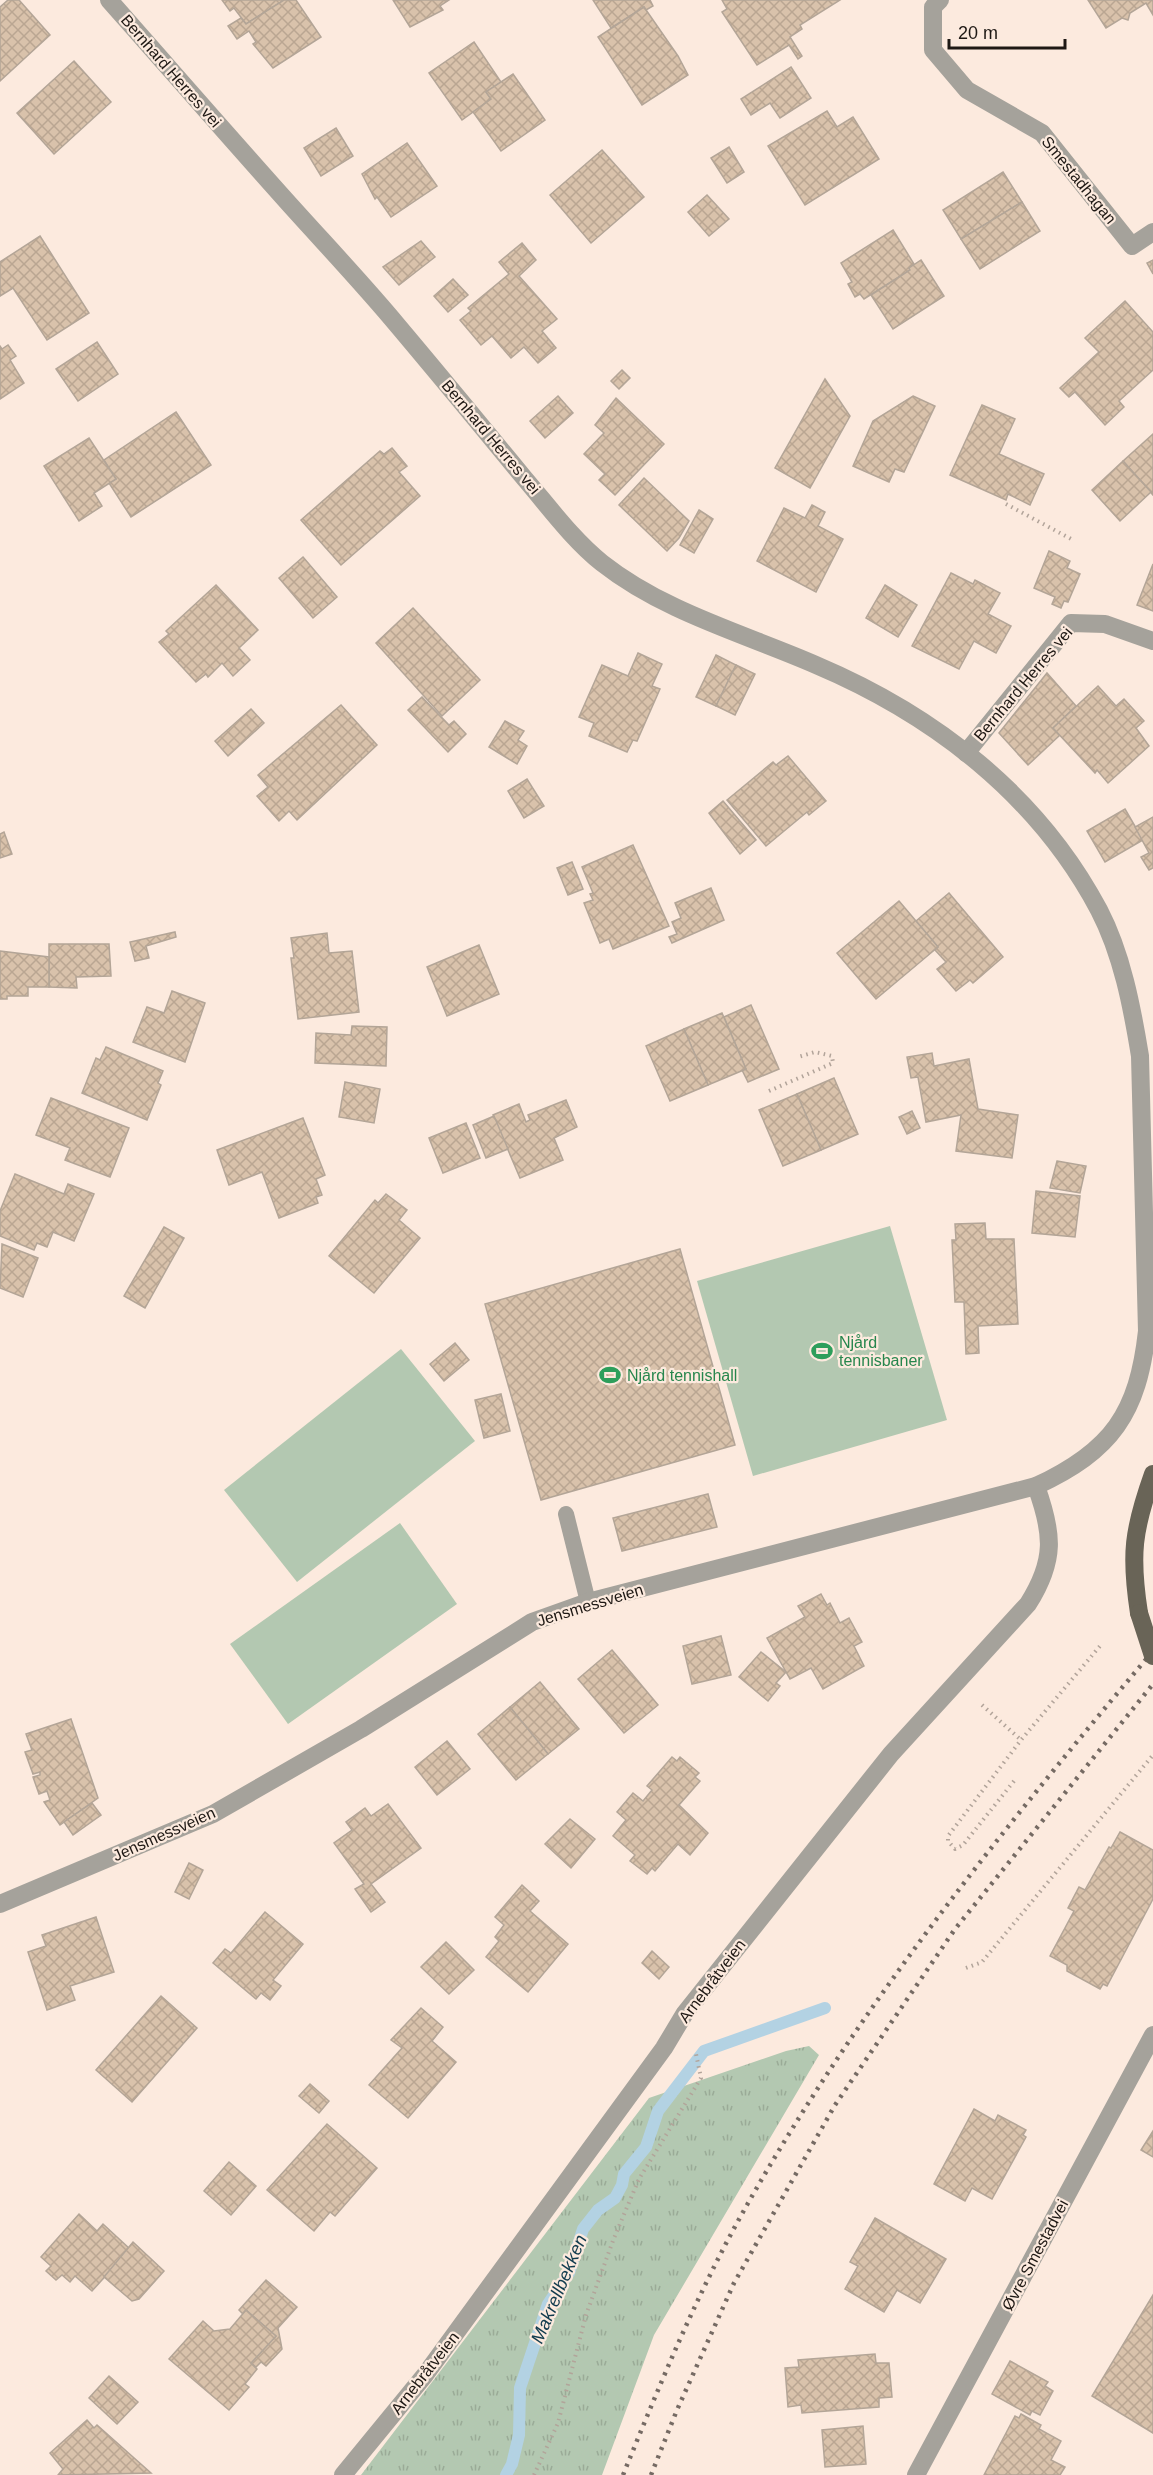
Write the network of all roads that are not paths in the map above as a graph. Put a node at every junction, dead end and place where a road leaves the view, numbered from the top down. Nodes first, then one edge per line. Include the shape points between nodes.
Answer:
1 (109, 0) edge
2 (940, 0) edge
3 (1153, 232) edge
4 (1153, 641) edge
5 (966, 753) junction
6 (1147, 1331) joint
7 (1153, 1474) edge
8 (1036, 1486) junction
9 (566, 1514) dead end
10 (588, 1602) junction
11 (1153, 1656) edge
12 (0, 1904) edge
13 (1153, 2035) edge
14 (343, 2475) edge
15 (916, 2475) edge

1 - 5 street, Bernhard Herres vei via 387,312 556,515 602,563 656,597 890,700
2 - 3 street, Smestadhagan via 933,7 933,50 967,90 1042,133 1132,246
4 - 5 street, Bernhard Herres vei via 1105,624 1071,623
5 - 6 street, Bernhard Herres vei via 995,774 1047,831 1099,911 1118,956 1140,1056
6 - 8 street, Jensmessveien via 1137,1390 1115,1429 1067,1472
7 - 11 main road, bridge via 1135,1534 1132,1565 1139,1613
8 - 10 street, Jensmessveien
8 - 14 street, Arnebråtveien via 1047,1516 1050,1540 1041,1583 1028,1604 891,1754 686,2013 425,2375
9 - 10 lane
10 - 12 street, Jensmessveien via 532,1622 361,1729 213,1814
13 - 15 street, Øvre Smestadvei

